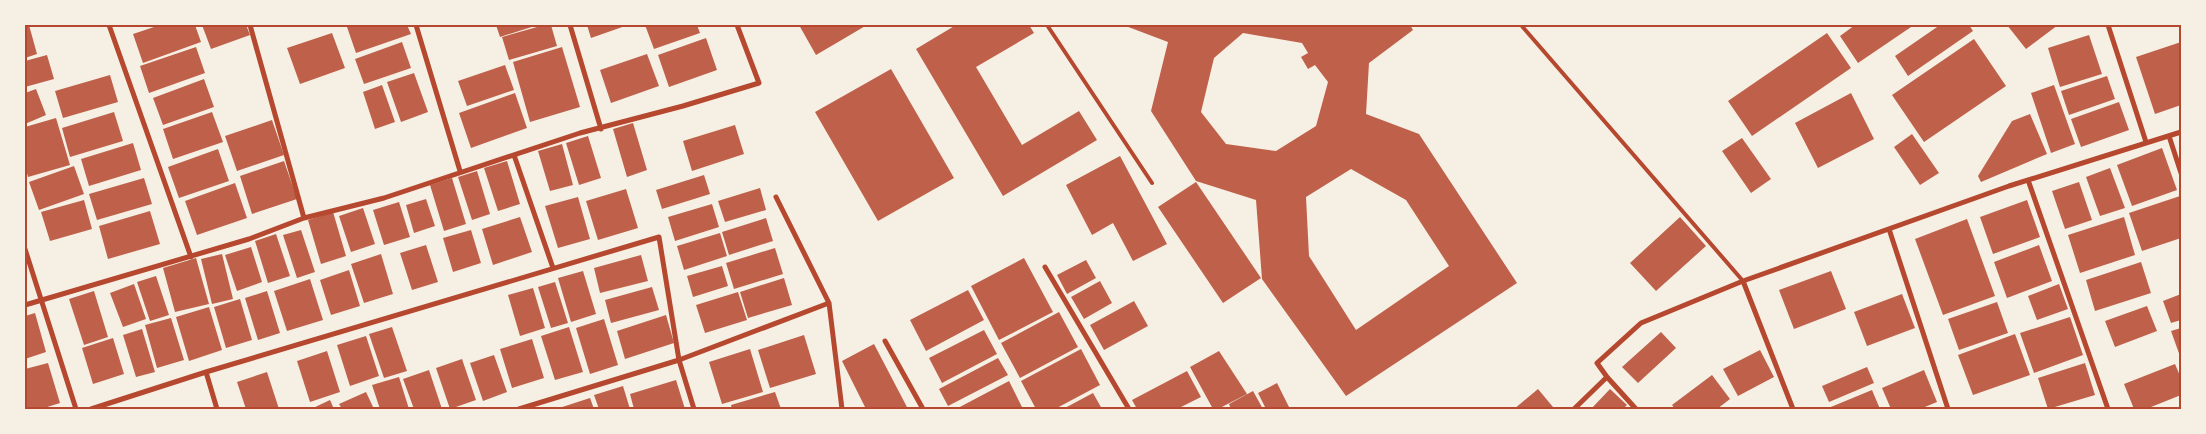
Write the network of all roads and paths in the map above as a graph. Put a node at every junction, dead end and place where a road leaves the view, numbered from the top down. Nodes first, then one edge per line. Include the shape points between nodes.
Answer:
1 (109, 25) edge
2 (250, 25) edge
3 (416, 25) edge
4 (570, 25) edge
5 (737, 25) edge
6 (1047, 25) edge
7 (1521, 25) edge
8 (2108, 25) edge
9 (601, 129) junction
10 (2181, 132) edge
11 (2169, 136) junction
12 (2146, 142) junction
13 (514, 155) junction
14 (460, 172) junction
15 (2181, 173) edge
16 (2028, 180) junction
17 (1152, 184) dead end
18 (776, 197) dead end
19 (304, 218) junction
20 (1889, 229) junction
21 (25, 249) edge
22 (191, 256) junction
23 (1045, 267) dead end
24 (553, 268) junction
25 (1743, 281) junction
26 (41, 299) junction
27 (829, 303) junction
28 (25, 305) edge
29 (885, 341) dead end
30 (679, 360) junction
31 (206, 372) junction
32 (1607, 377) junction
33 (76, 409) edge
34 (91, 409) edge
35 (217, 409) edge
36 (519, 409) edge
37 (694, 409) edge
38 (842, 409) edge
39 (923, 409) edge
40 (1129, 409) edge
41 (1574, 409) edge
42 (1636, 409) edge
43 (1793, 409) edge
44 (1948, 409) edge
45 (2108, 409) edge

1 - 22 street
2 - 19 street
3 - 14 street
4 - 9 street
5 - 9 street via 759,83
6 - 17 lane
7 - 25 lane
8 - 12 street
9 - 13 street
10 - 11 street
11 - 12 street
11 - 15 street
12 - 16 street
13 - 14 street
13 - 24 street
14 - 19 street via 384,198
16 - 20 street
16 - 45 street
18 - 27 street
19 - 22 street
20 - 25 street
20 - 44 street
21 - 26 street
22 - 26 street
23 - 40 street
24 - 30 street via 659,237
24 - 31 street
25 - 32 street via 1641,323 1597,363
25 - 43 street
26 - 28 street
26 - 33 street
27 - 30 street
27 - 38 street
29 - 39 street
30 - 36 street
30 - 37 street
31 - 34 street
31 - 35 street
32 - 41 street
32 - 42 street

